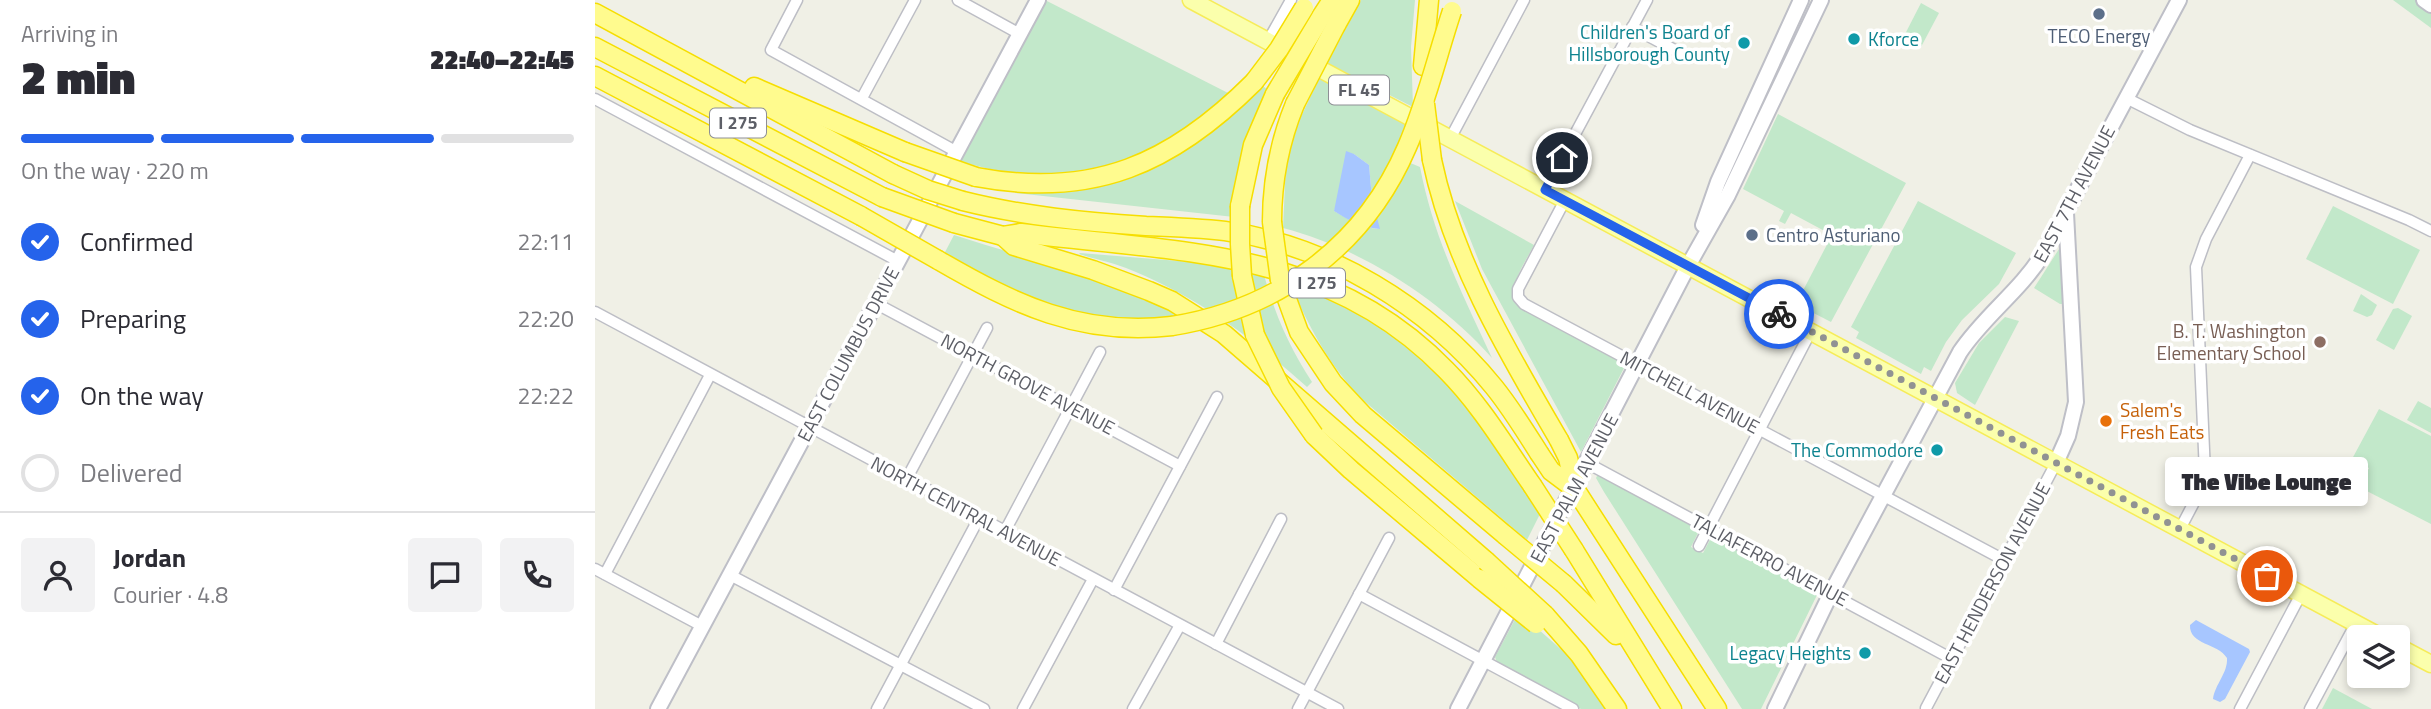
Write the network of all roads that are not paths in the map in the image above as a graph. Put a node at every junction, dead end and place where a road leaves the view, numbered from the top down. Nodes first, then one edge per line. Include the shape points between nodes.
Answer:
1 (797, 0) edge
2 (915, 0) edge
3 (958, 0) edge
4 (1038, 0) edge
5 (1191, 0) edge
6 (1332, 0) edge
7 (1350, 0) edge
8 (1429, 0) edge
9 (1524, 0) edge
10 (1647, 0) edge
11 (1801, 0) edge
12 (1821, 0) edge
13 (2179, 0) edge
14 (2424, 0) edge
15 (1301, 3) edge
16 (1454, 5) edge
17 (2431, 5) edge
18 (595, 13) edge
19 (1329, 21) junction
20 (1632, 27) junction
21 (1020, 34) junction
22 (1268, 41) junction
23 (595, 47) edge
24 (1680, 52) dead end
25 (694, 66) junction
26 (595, 76) edge
27 (862, 98) junction
28 (2126, 98) junction
29 (595, 99) edge
30 (1450, 138) junction
31 (957, 152) junction
32 (2250, 155) junction
33 (1545, 190) junction
34 (1565, 200) junction
35 (2066, 211) junction
36 (2431, 231) edge
37 (1003, 236) junction
38 (898, 261) junction
39 (1688, 266) junction
40 (875, 303) junction
41 (595, 312) edge
42 (987, 328) dead end
43 (1811, 331) junction
44 (1100, 352) dead end
45 (972, 354) junction
46 (1638, 364) junction
47 (710, 375) junction
48 (1217, 397) dead end
49 (1935, 398) junction
50 (1070, 407) junction
51 (809, 427) junction
52 (1760, 429) junction
53 (1587, 463) junction
54 (2056, 463) junction
55 (1180, 466) junction
56 (906, 480) junction
57 (1575, 489) junction
58 (1883, 495) junction
59 (979, 518) junction
60 (1281, 519) dead end
61 (1709, 528) junction
62 (2180, 529) junction
63 (1005, 531) junction
64 (1389, 538) dead end
65 (1699, 547) dead end
66 (2004, 560) junction
67 (600, 571) edge
68 (730, 575) junction
69 (1093, 579) junction
70 (1114, 590) junction
71 (1831, 593) junction
72 (1360, 594) junction
73 (2301, 594) junction
74 (1540, 619) junction
75 (2356, 624) joint
76 (1180, 625) junction
77 (702, 626) junction
78 (1216, 644) junction
79 (2410, 653) edge
80 (1952, 659) junction
81 (1482, 662) junction
82 (901, 664) junction
83 (2431, 664) edge
84 (1648, 672) junction
85 (1307, 692) junction
86 (1926, 708) edge
87 (658, 709) edge
88 (877, 709) edge
89 (984, 709) edge
90 (1023, 709) edge
91 (1133, 709) edge
92 (1298, 709) edge
93 (1338, 709) edge
94 (1458, 709) edge
95 (1573, 709) edge
96 (1609, 709) edge
97 (1617, 709) edge
98 (1672, 709) edge
99 (1717, 709) edge
100 (1775, 709) edge
101 (2240, 709) edge
102 (2310, 709) edge

1 - 27 street via 771,50
2 - 27 street
3 - 21 street
4 - 21 street, EAST COLUMBUS DRIVE
5 - 22 main road, FL 45
6 - 19 highway
7 - 19 highway
8 - 57 highway, bridge via 1423,66 1425,106 1432,160 1451,228 1483,305 1568,458
9 - 30 street
10 - 20 street
11 - 39 street, EAST PALM AVENUE via 1718,182
12 - 39 street, EAST PALM AVENUE via 1728,195
13 - 28 street, EAST 7TH AVENUE
14 - 17 street
15 - 22 street
15 - 25 highway, bridge via 1279,49 1254,82 1194,135 1126,169 1056,184 976,177
16 - 26 highway, bridge via 1407,147 1389,183 1354,231 1314,267 1266,298 1215,317 1172,326 1119,328 1071,321 1002,296
18 - 25 highway, I 275
19 - 74 highway, bridge via 1275,94 1254,145 1240,206 1240,244 1255,335 1285,396 1314,435 1480,579
19 - 84 highway, bridge via 1284,132 1275,168 1272,222 1280,280 1299,332 1333,383 1363,415 1564,584 1610,627
20 - 24 street
20 - 33 street
21 - 31 street, EAST COLUMBUS DRIVE
22 - 30 main road, FL 45
23 - 37 highway, I 275, bridge via 883,197
25 - 57 highway, I 275, bridge via 893,174 963,201 1065,218 1229,232 1311,254 1381,288 1454,345 1493,387 1551,471
27 - 31 street
28 - 32 street
28 - 35 street, EAST 7TH AVENUE
29 - 38 street
30 - 33 main road, FL 45
31 - 38 street, EAST COLUMBUS DRIVE
32 - 36 street
32 - 62 street via 2196,267 2205,473
33 - 34 main road, FL 45
34 - 39 main road, FL 45
34 - 46 street, MITCHELL AVENUE via 1518,297
35 - 49 street, EAST 7TH AVENUE via 2035,267 1969,337
35 - 54 street, EAST HENDERSON AVENUE via 2076,402
37 - 74 highway, bridge via 1014,246 1172,301 1224,334 1486,561
37 - 84 highway, I 275, bridge via 1021,233 1215,255 1328,287 1389,322 1447,370 1479,409 1574,550
38 - 40 street, EAST COLUMBUS DRIVE
39 - 43 main road, FL 45
39 - 46 street, EAST PALM AVENUE
40 - 45 street, NORTH GROVE AVENUE
40 - 51 street, EAST COLUMBUS DRIVE
41 - 47 street, NORTH CENTRAL AVENUE
42 - 45 street
43 - 49 main road, FL 45
43 - 52 street
44 - 50 street
45 - 50 street, NORTH GROVE AVENUE
45 - 56 street
46 - 52 street, MITCHELL AVENUE
46 - 53 street, EAST PALM AVENUE
47 - 51 street, NORTH CENTRAL AVENUE
47 - 67 street
48 - 55 street
49 - 54 main road, FL 45
49 - 58 street, EAST 7TH AVENUE
50 - 55 street, NORTH GROVE AVENUE
50 - 63 street
51 - 56 street, NORTH CENTRAL AVENUE
51 - 68 street, EAST COLUMBUS DRIVE
52 - 58 street, MITCHELL AVENUE
52 - 61 street
53 - 61 street, TALIAFERRO AVENUE
53 - 81 street, EAST PALM AVENUE
54 - 62 main road, FL 45
54 - 66 street, EAST HENDERSON AVENUE
55 - 70 street
56 - 59 street, NORTH CENTRAL AVENUE
57 - 99 highway, I 275
58 - 66 street, MITCHELL AVENUE
58 - 71 street, EAST 7TH AVENUE
59 - 63 street, NORTH CENTRAL AVENUE
59 - 82 street
60 - 78 street
61 - 65 street
61 - 71 street, TALIAFERRO AVENUE
62 - 73 main road, FL 45
63 - 69 street, NORTH CENTRAL AVENUE
64 - 72 street
66 - 80 street, EAST HENDERSON AVENUE
67 - 77 street
68 - 77 street, EAST COLUMBUS DRIVE
68 - 82 street
69 - 70 street, NORTH CENTRAL AVENUE
69 - 90 street
70 - 76 street, NORTH CENTRAL AVENUE
71 - 80 street, TALIAFERRO AVENUE
71 - 100 street, EAST 7TH AVENUE
72 - 81 street
72 - 85 street
73 - 75 main road, FL 45
73 - 101 street
74 - 96 highway
74 - 97 highway via 1579,654
75 - 102 street
76 - 78 street, NORTH CENTRAL AVENUE
76 - 91 street
77 - 87 street, EAST COLUMBUS DRIVE
78 - 85 street, NORTH CENTRAL AVENUE
79 - 83 main road
80 - 86 street, EAST HENDERSON AVENUE
81 - 94 street, EAST PALM AVENUE
81 - 95 street
82 - 88 street
82 - 89 street
84 - 98 highway, I 275
85 - 92 street
85 - 93 street, NORTH CENTRAL AVENUE

